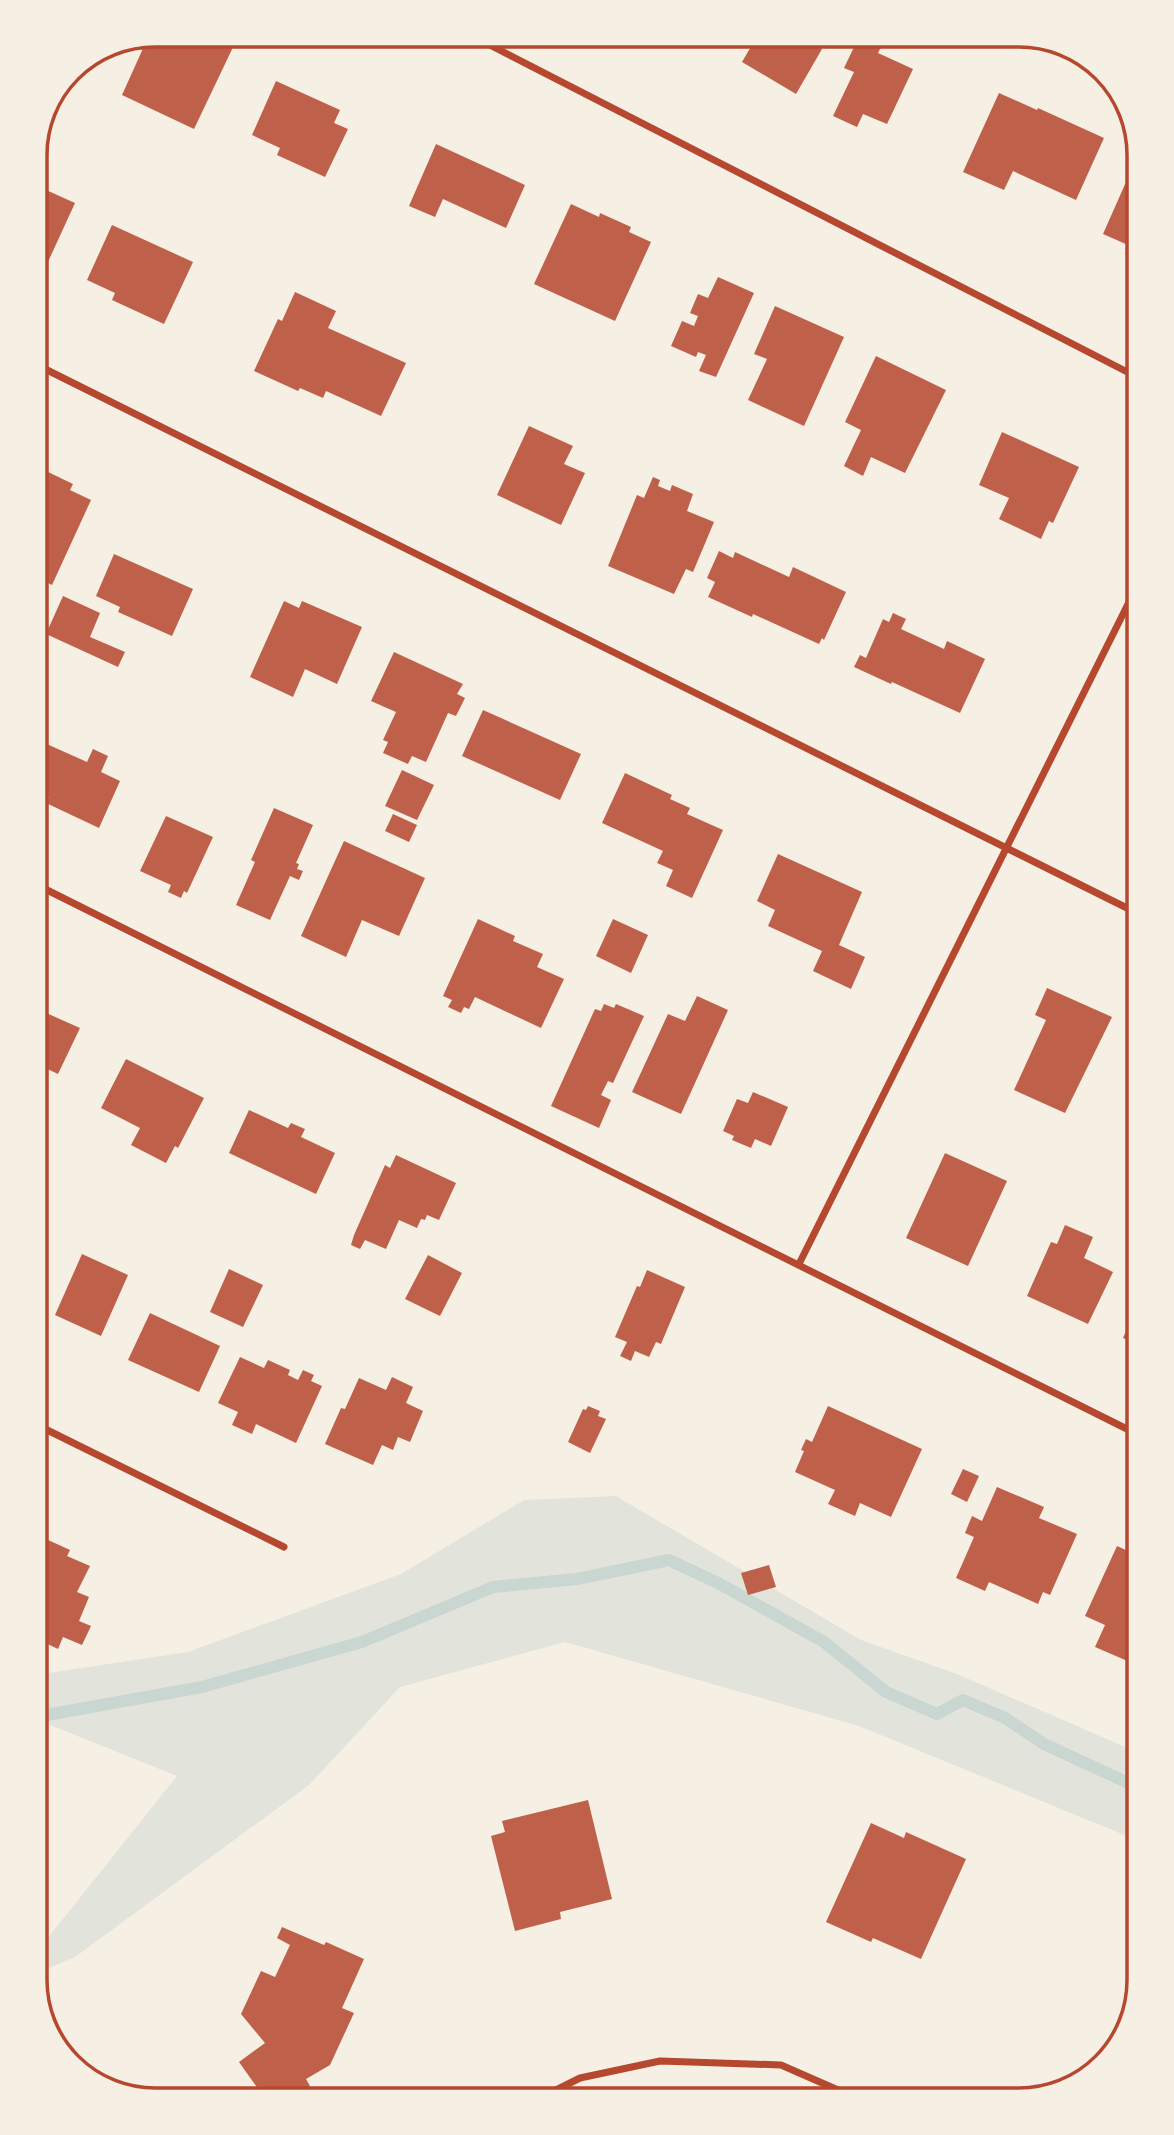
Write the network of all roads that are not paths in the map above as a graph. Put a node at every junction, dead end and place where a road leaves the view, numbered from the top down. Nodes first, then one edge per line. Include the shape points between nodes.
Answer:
1 (494, 47) edge
2 (47, 370) edge
3 (1127, 372) edge
4 (1127, 606) edge
5 (1007, 847) junction
6 (47, 890) edge
7 (1127, 908) edge
8 (799, 1264) junction
9 (1127, 1429) edge
10 (47, 1430) edge
11 (284, 1547) dead end
12 (560, 2088) edge
13 (834, 2088) edge

1 - 3 street
2 - 5 street
4 - 5 street
5 - 7 street
5 - 8 street
6 - 8 street
8 - 9 street
10 - 11 street
12 - 13 street via 580,2078 660,2061 781,2065

